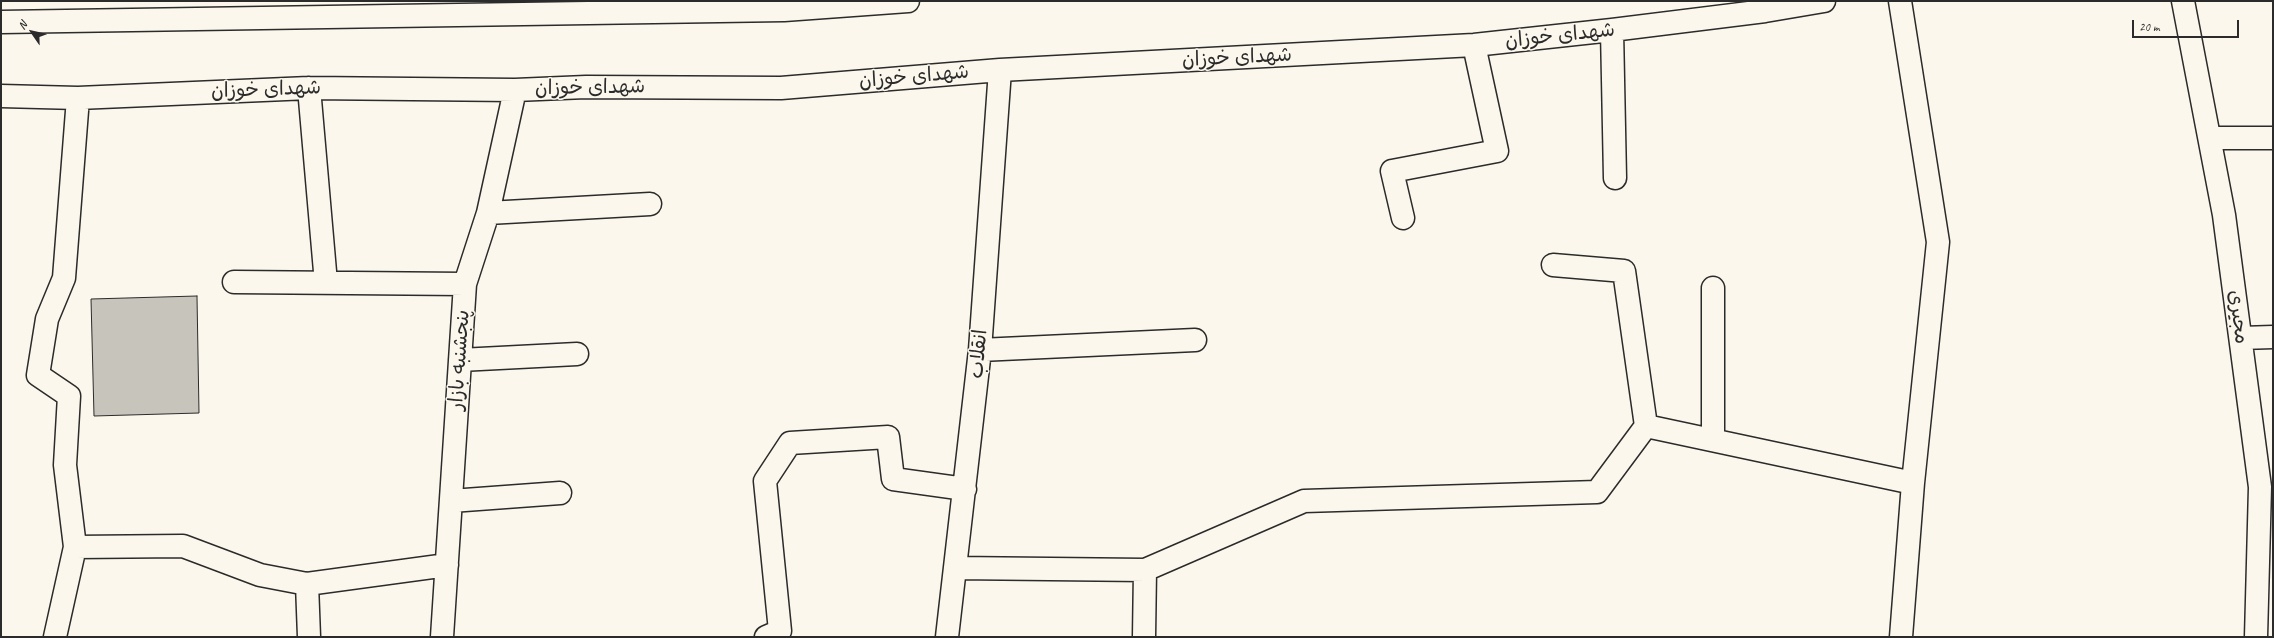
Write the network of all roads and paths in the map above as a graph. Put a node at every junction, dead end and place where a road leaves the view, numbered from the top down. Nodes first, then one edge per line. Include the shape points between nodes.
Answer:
1 (908, 1) edge
2 (1824, 1) edge
3 (1900, 1) edge
4 (2183, 1) edge
5 (785, 6) edge
6 (588, 7) edge
7 (1, 22) edge
8 (1612, 30) junction
9 (1474, 45) junction
10 (1000, 70) junction
11 (309, 88) junction
12 (515, 90) junction
13 (1, 96) edge
14 (78, 98) junction
15 (2210, 138) junction
16 (2273, 138) edge
17 (1615, 178) dead end
18 (650, 204) dead end
19 (488, 213) junction
20 (1403, 218) dead end
21 (1553, 265) dead end
22 (234, 282) dead end
23 (326, 283) junction
24 (465, 284) junction
25 (1712, 288) dead end
26 (2273, 337) edge
27 (2240, 338) junction
28 (1196, 340) dead end
29 (980, 350) junction
30 (577, 354) dead end
31 (460, 360) junction
32 (1646, 426) junction
33 (1714, 440) junction
34 (1913, 483) junction
35 (964, 489) junction
36 (560, 493) dead end
37 (451, 500) junction
38 (2266, 514) edge
39 (75, 547) junction
40 (447, 565) junction
41 (955, 568) junction
42 (1146, 570) junction
43 (307, 584) junction
44 (55, 637) edge
45 (309, 637) edge
46 (442, 637) edge
47 (766, 637) edge
48 (947, 637) edge
49 (1144, 637) edge
50 (1901, 637) edge
51 (2256, 637) edge

1 - 5 street
2 - 8 street, شهدای خوزان
3 - 34 street via 1938,242
4 - 15 street, مجیری
5 - 6 street
6 - 7 street
8 - 9 street, شهدای خوزان
8 - 17 street
9 - 10 street, شهدای خوزان
9 - 20 street via 1497,151 1392,172
10 - 12 street, شهدای خوزان via 781,88 586,87
10 - 29 street, انقلاب
11 - 12 street, شهدای خوزان
11 - 14 street, شهدای خوزان
11 - 23 street
12 - 19 street, پنجشنبه بازار
13 - 14 street, شهدای خوزان
14 - 39 street via 64,278 47,319 38,375 70,396 65,465
15 - 16 street
15 - 27 street, مجیری via 2224,215
18 - 19 street
19 - 24 street, پنجشنبه بازار
21 - 32 street via 1624,270
22 - 23 street
23 - 24 street
24 - 31 street, پنجشنبه بازار
25 - 33 street
26 - 27 street
27 - 38 street, مجیری
28 - 29 street
29 - 35 street, انقلاب
30 - 31 street
31 - 37 street, پنجشنبه بازار
32 - 33 street
32 - 42 street via 1597,492 1304,500
33 - 34 street
34 - 50 street
35 - 41 street, انقلاب
35 - 47 street via 893,479 888,437 790,443 764,481 780,631
36 - 37 street
37 - 40 street, پنجشنبه بازار
38 - 51 street, مجیری
39 - 43 street via 183,546 260,575
39 - 44 street
40 - 43 street
40 - 46 street, پنجشنبه بازار
41 - 42 street
41 - 48 street, انقلاب
42 - 49 street
43 - 45 street

